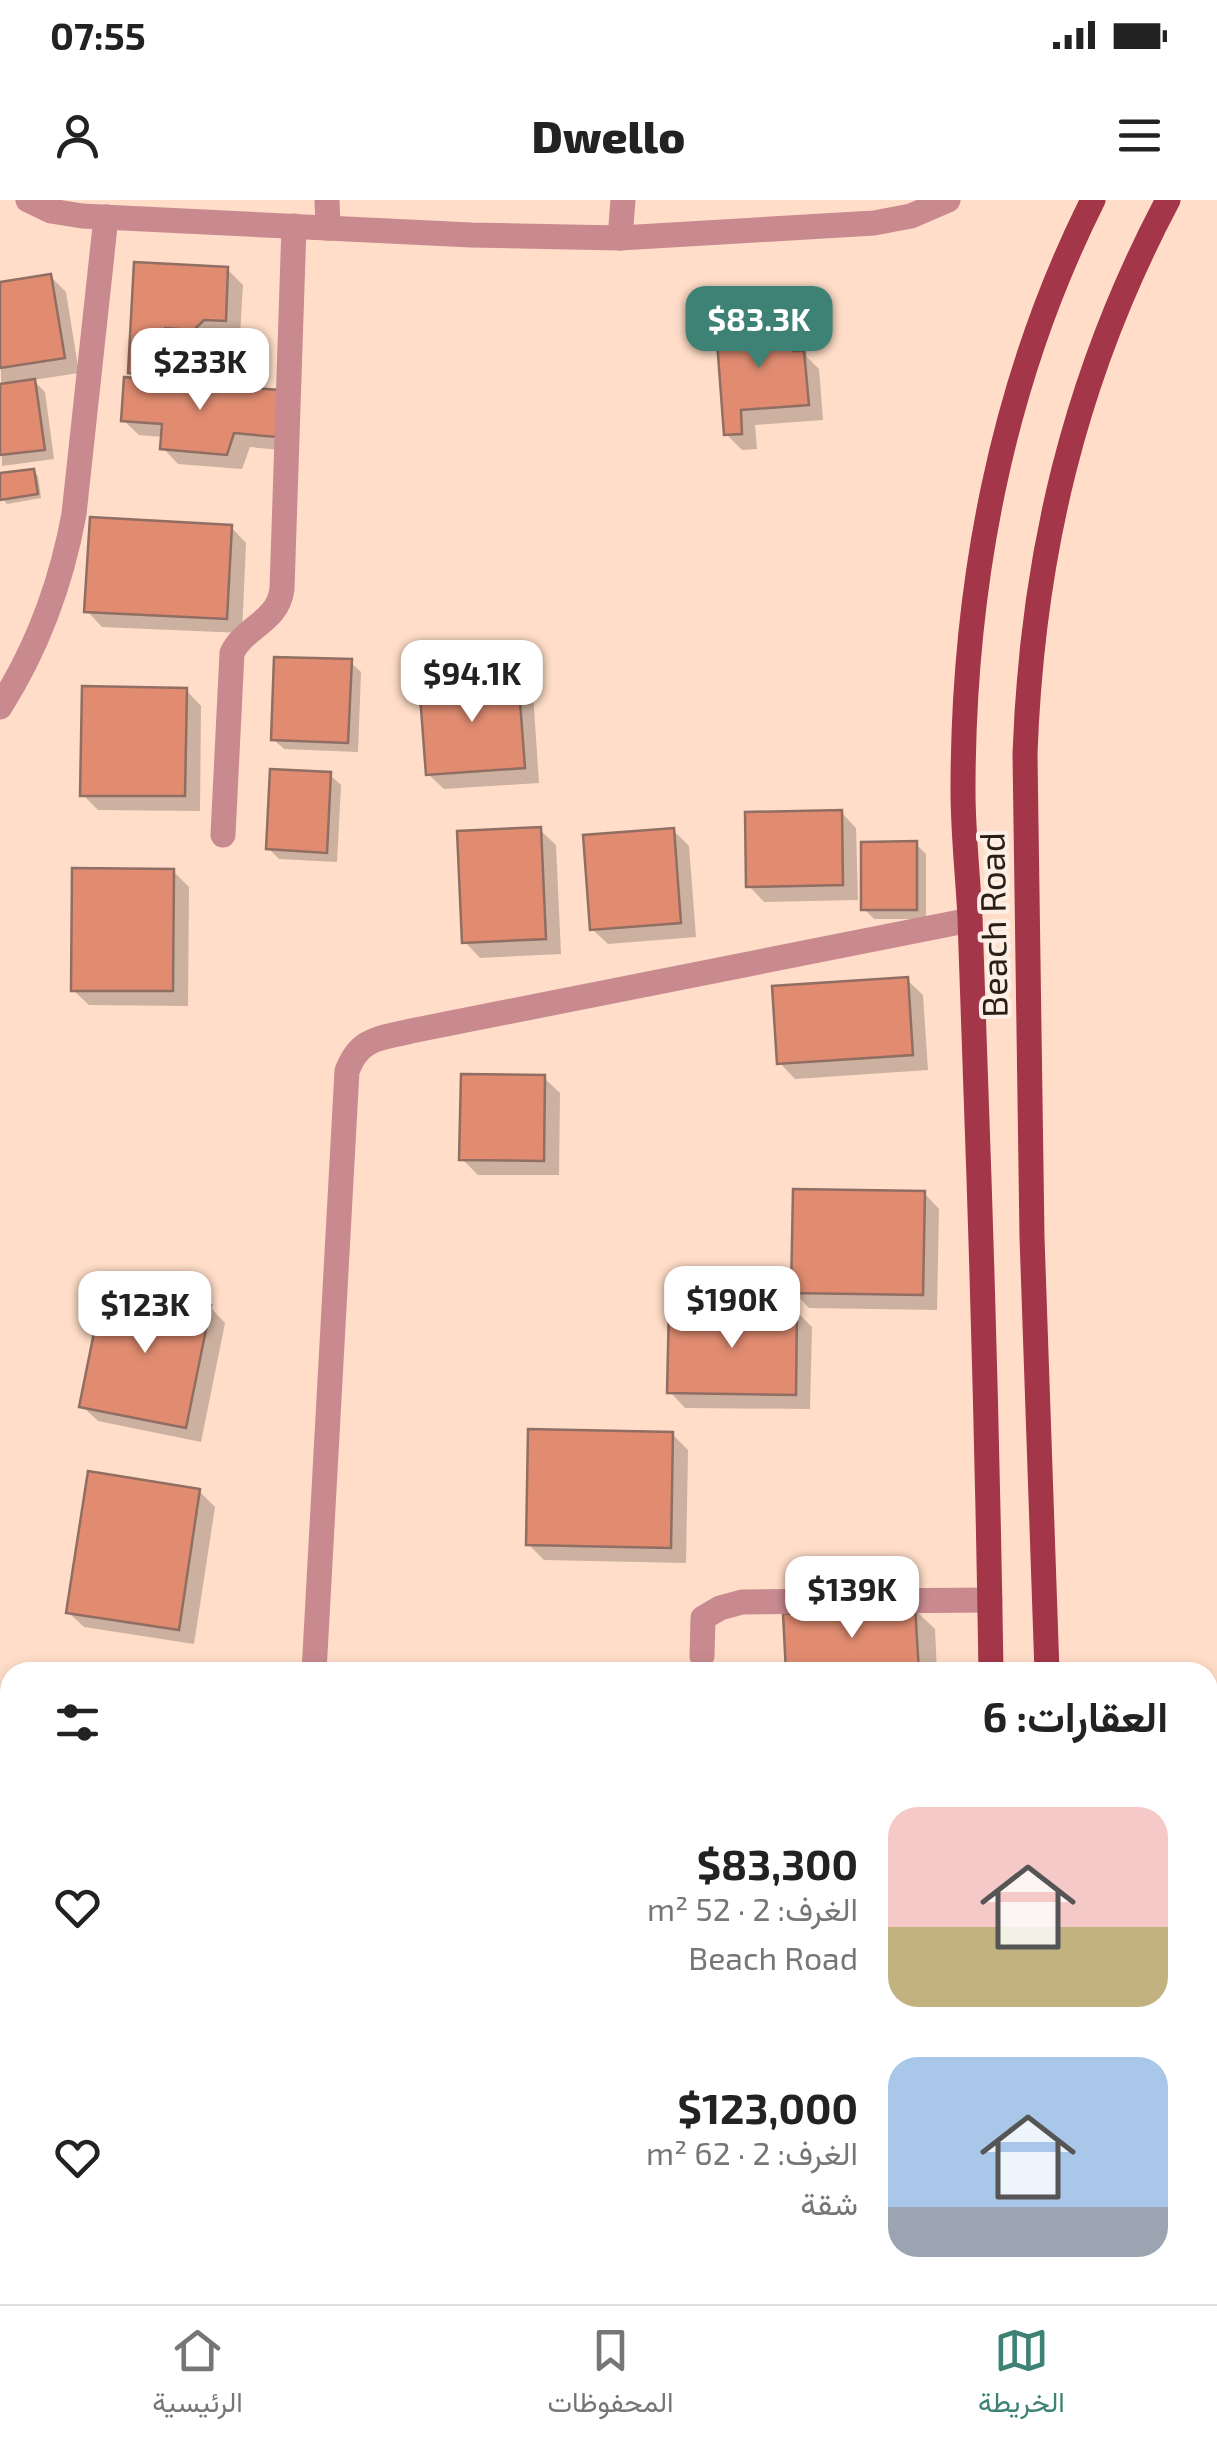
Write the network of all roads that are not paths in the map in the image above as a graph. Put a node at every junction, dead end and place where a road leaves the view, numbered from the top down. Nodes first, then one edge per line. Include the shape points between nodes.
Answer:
1 (28, 200) edge
2 (326, 200) edge
3 (623, 200) edge
4 (948, 200) edge
5 (1093, 200) edge
6 (1168, 200) edge
7 (106, 216) junction
8 (294, 226) junction
9 (328, 228) junction
10 (620, 238) junction
11 (0, 707) edge
12 (223, 835) dead end
13 (970, 920) junction
14 (990, 1600) junction
15 (702, 1656) dead end
16 (315, 1662) edge
17 (990, 1662) edge
18 (1047, 1662) edge

1 - 7 street via 51,211
2 - 9 street
3 - 10 street
4 - 10 street via 874,223
5 - 13 main road, Beach Road via 1020,385 985,524 966,683
6 - 18 main road, Beach Road via 1098,352 1061,470 1028,674 1032,1237
7 - 8 street
7 - 11 street via 66,556 40,635
8 - 9 street
8 - 12 street via 280,598 232,653
9 - 10 street
13 - 14 main road, Beach Road
13 - 16 street via 411,1031 367,1042 353,1054
14 - 15 street via 742,1602 704,1618
14 - 17 main road, Beach Road

